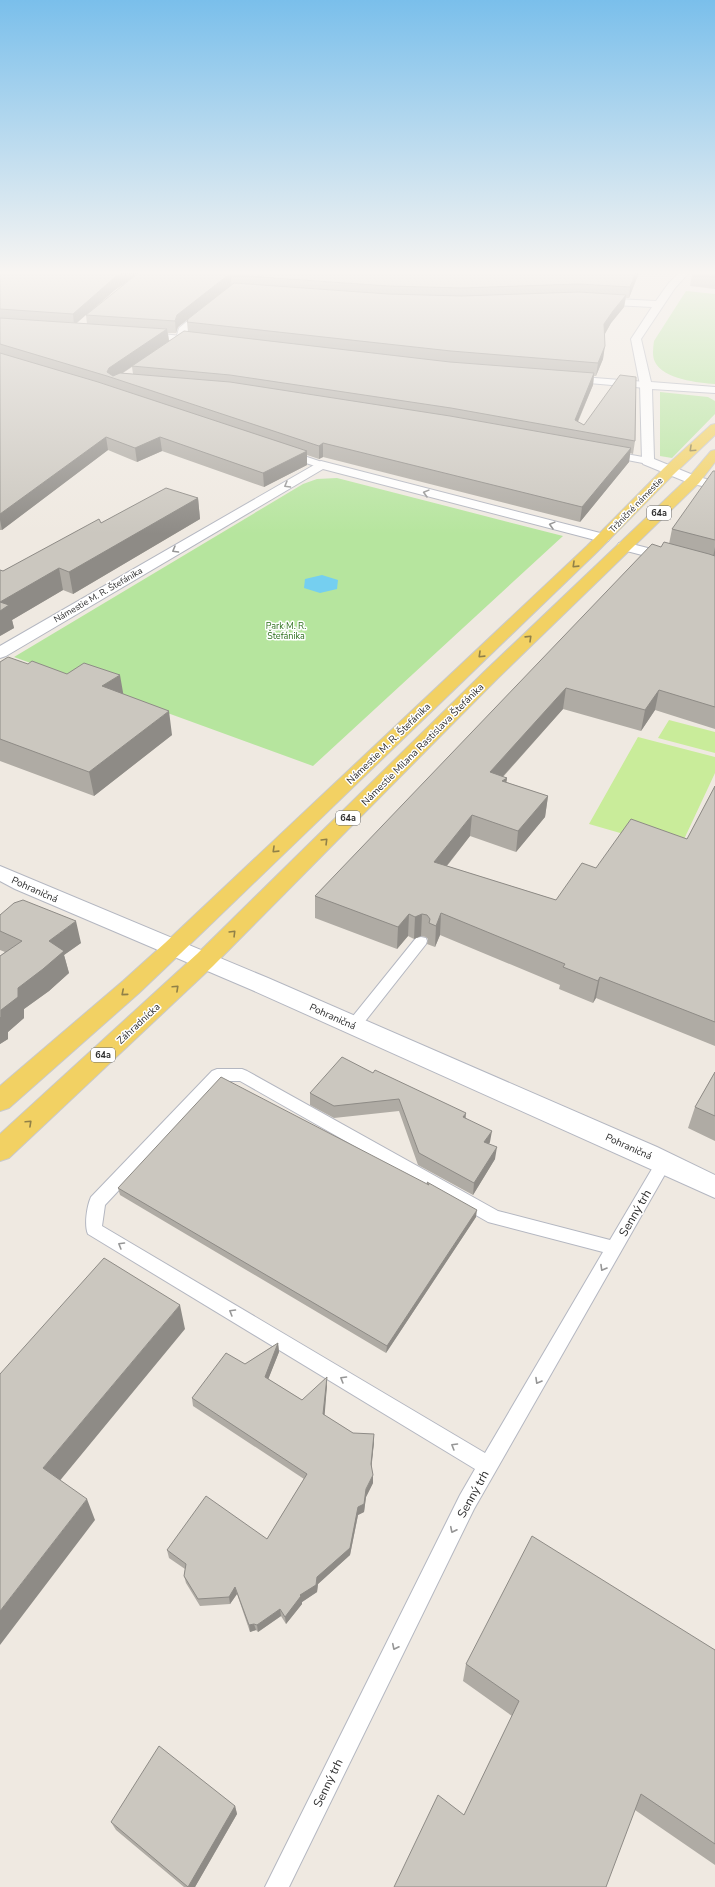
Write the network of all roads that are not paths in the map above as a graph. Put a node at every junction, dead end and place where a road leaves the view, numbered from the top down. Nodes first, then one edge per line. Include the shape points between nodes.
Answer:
1 (640, 358) edge
2 (560, 378) edge
3 (646, 385) junction
4 (715, 390) edge
5 (715, 428) edge
6 (273, 449) edge
7 (591, 450) edge
8 (715, 454) edge
9 (648, 461) junction
10 (321, 465) junction
11 (669, 471) junction
12 (694, 480) junction
13 (715, 485) edge
14 (603, 538) junction
15 (624, 546) junction
16 (715, 570) edge
17 (0, 653) edge
18 (0, 873) edge
19 (421, 942) dead end
20 (173, 948) junction
21 (205, 960) junction
22 (354, 1025) junction
23 (0, 1101) edge
24 (0, 1150) edge
25 (664, 1162) junction
26 (715, 1187) edge
27 (615, 1248) junction
28 (488, 1466) junction
29 (277, 1887) edge

1 - 3 street
2 - 3 street
3 - 4 street
3 - 9 street
5 -> 11 main road, Tržničné námestie / 64a
6 - 10 street
7 - 9 street
8 - 12 main road, Tržničné námestie / 64a
9 - 11 street, Tržničné námestie
14 -> 10 street
10 -> 17 street, Námestie M. R. Štefánika
11 - 12 street
11 - 14 main road, Tržničné námestie / 64a
12 - 13 street
12 - 15 main road, Tržničné námestie / 64a
14 - 15 main road
14 -> 20 main road, Námestie M. R. Štefánika / 64a
15 - 16 street
21 -> 15 main road, Námestie Milana Rastislava Štefánika / 64a
18 - 20 street, Pohraničná
19 - 22 lane
20 - 21 street, Pohraničná
20 -> 23 main road, 64a
21 - 22 street, Pohraničná
24 -> 21 main road, Záhradnícka / 64a
22 - 25 street, Pohraničná
25 - 26 street
25 - 27 lane, Senný trh
27 -> 28 lane, Senný trh
28 -> 27 lane via 94,1229 97,1202 217,1075 242,1075 494,1218
28 -> 29 lane, Senný trh via 467,1502

